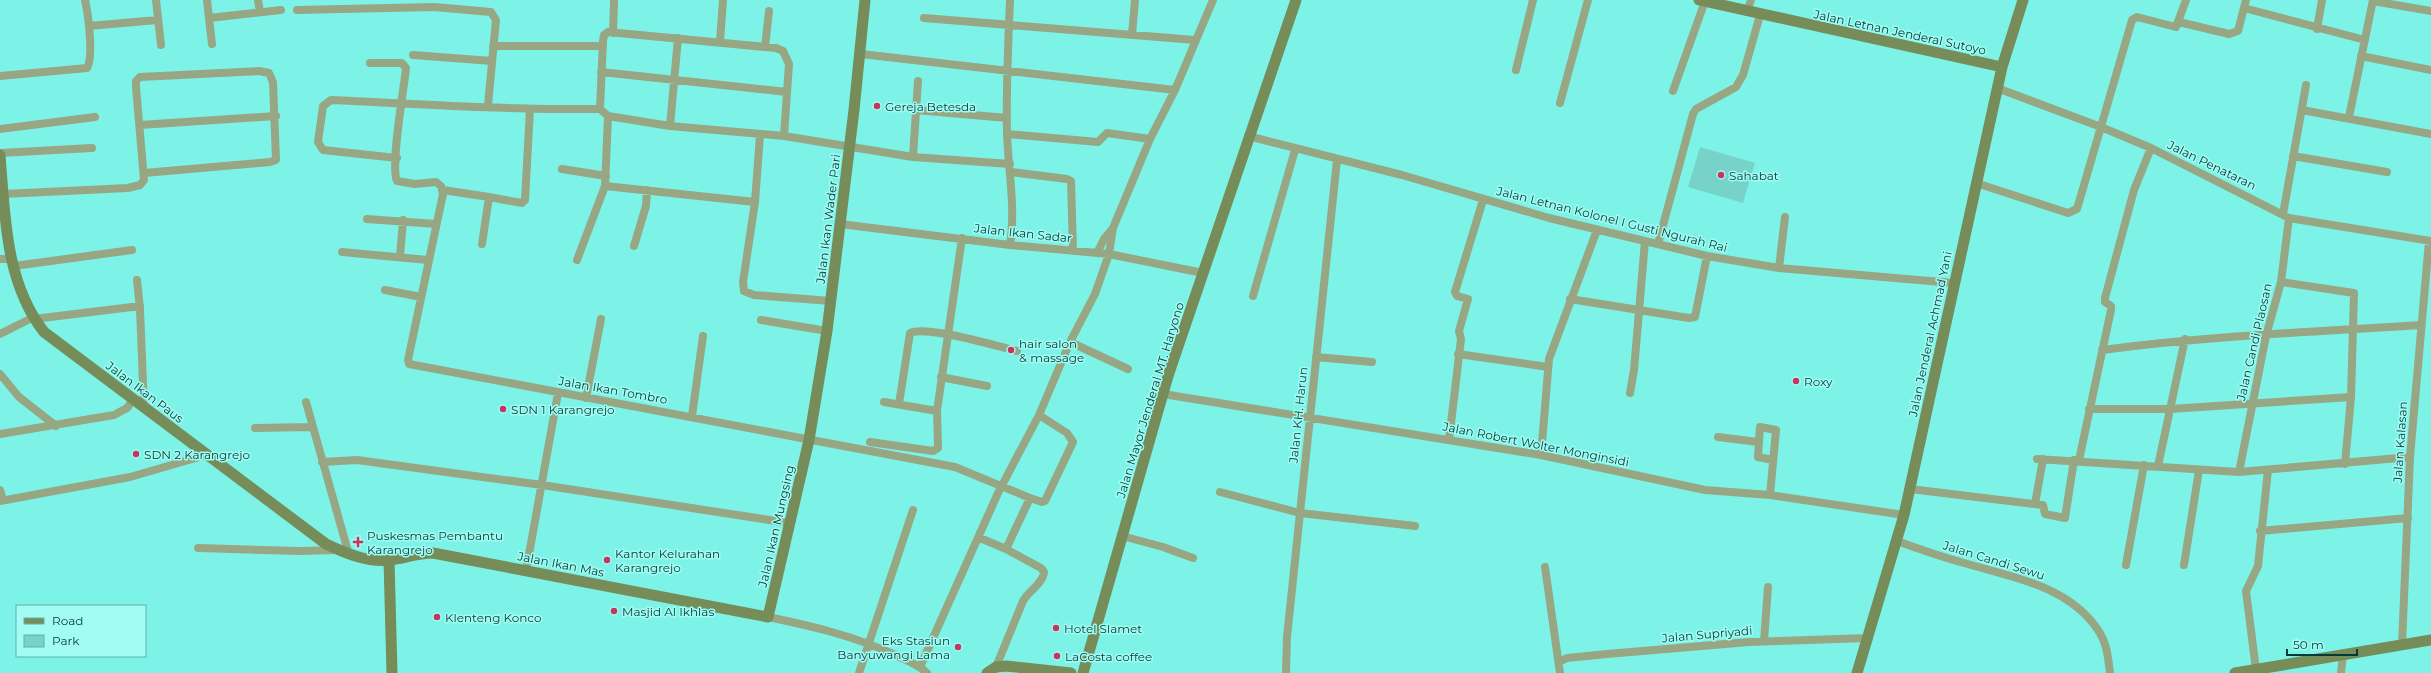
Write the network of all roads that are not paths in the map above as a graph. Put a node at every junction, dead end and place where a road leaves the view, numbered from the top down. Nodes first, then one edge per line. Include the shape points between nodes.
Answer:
1 (85, 0) edge
2 (156, 0) edge
3 (208, 0) edge
4 (258, 0) edge
5 (614, 0) edge
6 (724, 0) edge
7 (865, 0) edge
8 (1010, 0) edge
9 (1135, 0) edge
10 (1213, 0) edge
11 (1296, 0) edge
12 (1533, 0) edge
13 (1588, 0) edge
14 (1751, 0) edge
15 (2023, 0) edge
16 (2186, 0) edge
17 (2322, 0) edge
18 (2373, 0) edge
19 (1702, 1) edge
20 (434, 4) edge
21 (2245, 4) edge
22 (281, 10) dead end
23 (298, 10) dead end
24 (769, 11) dead end
25 (2431, 11) edge
26 (260, 12) junction
27 (1747, 12) junction
28 (1760, 15) junction
29 (209, 18) junction
30 (924, 18) dead end
31 (157, 20) junction
32 (2179, 22) junction
33 (88, 26) junction
34 (1009, 26) junction
35 (2316, 29) junction
36 (613, 33) junction
37 (1132, 36) junction
38 (678, 38) junction
39 (1195, 40) junction
40 (2365, 40) junction
41 (720, 42) junction
42 (212, 44) dead end
43 (161, 45) dead end
44 (493, 46) junction
45 (603, 46) junction
46 (765, 47) junction
47 (861, 54) junction
48 (413, 55) dead end
49 (2361, 56) junction
50 (492, 61) junction
51 (370, 62) dead end
52 (2002, 67) junction
53 (1006, 70) junction
54 (1516, 70) dead end
55 (2431, 70) edge
56 (601, 72) junction
57 (0, 76) edge
58 (674, 79) junction
59 (918, 81) dead end
60 (2306, 85) dead end
61 (1997, 88) junction
62 (1175, 90) junction
63 (1673, 90) dead end
64 (787, 92) junction
65 (401, 103) junction
66 (1560, 103) dead end
67 (488, 106) junction
68 (600, 109) junction
69 (530, 110) junction
70 (916, 110) junction
71 (2302, 110) junction
72 (276, 116) junction
73 (608, 116) junction
74 (95, 117) dead end
75 (2349, 117) junction
76 (1007, 118) junction
77 (140, 125) junction
78 (670, 126) junction
79 (2101, 127) junction
80 (0, 130) edge
81 (1007, 134) junction
82 (2431, 134) edge
83 (760, 135) junction
84 (784, 136) junction
85 (1248, 136) junction
86 (1150, 139) junction
87 (850, 147) junction
88 (92, 148) dead end
89 (2150, 148) junction
90 (1295, 150) junction
91 (0, 154) edge
92 (2293, 156) junction
93 (913, 157) junction
94 (397, 158) junction
95 (1337, 160) junction
96 (1010, 168) junction
97 (562, 169) dead end
98 (2387, 172) dead end
99 (144, 174) junction
100 (606, 176) junction
101 (1976, 184) junction
102 (606, 186) junction
103 (443, 190) junction
104 (647, 190) junction
105 (4, 194) junction
106 (489, 197) junction
107 (1483, 200) junction
108 (755, 202) junction
109 (2286, 216) junction
110 (1785, 217) dead end
111 (367, 219) dead end
112 (403, 220) junction
113 (436, 224) junction
114 (840, 224) junction
115 (1113, 228) junction
116 (1597, 230) junction
117 (962, 238) junction
118 (2427, 240) edge
119 (1645, 241) junction
120 (482, 244) dead end
121 (1658, 244) junction
122 (1010, 245) junction
123 (634, 246) dead end
124 (132, 250) dead end
125 (1073, 250) junction
126 (342, 252) dead end
127 (1097, 253) junction
128 (1109, 254) junction
129 (1707, 256) junction
130 (400, 257) junction
131 (0, 259) edge
132 (428, 260) junction
133 (577, 260) dead end
134 (13, 263) junction
135 (1779, 268) junction
136 (1203, 273) junction
137 (137, 280) dead end
138 (2281, 282) junction
139 (1954, 283) junction
140 (385, 290) dead end
141 (421, 296) junction
142 (1253, 296) dead end
143 (1570, 299) junction
144 (831, 301) junction
145 (140, 306) junction
146 (1639, 312) junction
147 (33, 319) junction
148 (601, 319) dead end
149 (761, 320) dead end
150 (2420, 325) junction
151 (2354, 330) junction
152 (827, 331) junction
153 (0, 334) edge
154 (948, 335) junction
155 (703, 336) dead end
156 (2266, 336) junction
157 (2185, 339) junction
158 (1070, 342) junction
159 (1017, 350) dead end
160 (2102, 350) junction
161 (1458, 354) junction
162 (1316, 357) junction
163 (1372, 362) dead end
164 (1548, 367) junction
165 (1128, 369) dead end
166 (0, 374) edge
167 (941, 377) junction
168 (987, 386) dead end
169 (558, 393) junction
170 (1630, 393) dead end
171 (1163, 394) junction
172 (586, 398) junction
173 (2351, 398) junction
174 (133, 400) junction
175 (306, 402) dead end
176 (884, 402) dead end
177 (899, 404) junction
178 (2251, 405) junction
179 (144, 408) junction
180 (2088, 409) junction
181 (2170, 409) junction
182 (937, 411) junction
183 (1039, 415) junction
184 (692, 416) junction
185 (1310, 417) junction
186 (56, 426) junction
187 (313, 427) junction
188 (255, 428) dead end
189 (0, 434) edge
190 (1718, 437) dead end
191 (809, 440) junction
192 (1449, 440) junction
193 (870, 442) dead end
194 (1758, 442) junction
195 (206, 455) junction
196 (1541, 455) junction
197 (2410, 457) junction
198 (1773, 460) junction
199 (2077, 460) junction
200 (322, 462) junction
201 (2345, 464) junction
202 (2144, 465) junction
203 (2158, 466) junction
204 (2199, 470) junction
205 (2268, 470) junction
206 (2239, 472) junction
207 (542, 485) junction
208 (1002, 486) junction
209 (1910, 488) junction
210 (0, 490) edge
211 (1220, 492) dead end
212 (1770, 495) junction
213 (1030, 498) junction
214 (1, 500) edge
215 (2036, 504) junction
216 (913, 510) dead end
217 (1300, 513) junction
218 (1904, 515) junction
219 (2408, 518) junction
220 (789, 523) junction
221 (1414, 526) dead end
222 (2260, 531) junction
223 (1122, 536) junction
224 (980, 538) junction
225 (1897, 541) junction
226 (198, 548) dead end
227 (1006, 549) junction
228 (338, 550) junction
229 (349, 555) junction
230 (1193, 558) dead end
231 (389, 560) junction
232 (2126, 565) dead end
233 (2184, 565) dead end
234 (1545, 567) dead end
235 (526, 571) junction
236 (1768, 587) dead end
237 (768, 617) junction
238 (1869, 638) junction
239 (2431, 640) edge
240 (1764, 641) junction
241 (868, 643) junction
242 (2402, 645) junction
243 (2343, 655) junction
244 (1559, 662) junction
245 (920, 667) junction
246 (992, 670) edge
247 (2256, 670) junction
248 (392, 673) edge
249 (859, 673) edge
250 (927, 673) edge
251 (1071, 673) edge
252 (1083, 673) edge
253 (1286, 673) edge
254 (1560, 673) edge
255 (1857, 673) edge
256 (2110, 673) edge
257 (2235, 673) edge
258 (2341, 673) edge

1 - 33 street
2 - 31 street
3 - 29 street
4 - 26 street
5 - 36 street
6 - 41 street
7 - 47 main road, Jalan Ikan Wader Pari
8 - 34 street
9 - 37 street
10 - 39 street
11 - 85 main road, Jalan Mayor Jenderal MT. Haryono
12 - 54 street
13 - 66 street
14 - 27 street
15 - 52 main road, Jalan Jenderal Achmad Yani
16 - 32 street
17 - 35 street
18 - 25 street
18 - 40 street
19 - 27 main road, Jalan Letnan Jenderal Sutoyo
19 - 63 street
20 - 23 street
20 - 44 street via 494,14 496,20
21 - 32 street via 2238,31 2235,33 2229,34
21 - 35 street
22 - 26 street
24 - 46 street
26 - 29 street
27 - 28 main road, Jalan Letnan Jenderal Sutoyo
28 - 52 main road, Jalan Letnan Jenderal Sutoyo
28 - 121 street via 1743,76 1736,87 1696,109 1693,114
29 - 42 street
30 - 34 street
31 - 33 street
31 - 43 street
32 - 79 street via 2174,28 2137,17 2132,20
33 - 57 street via 90,62 87,68
34 - 37 street
34 - 53 street
35 - 40 street
36 - 38 street
36 - 45 street via 604,34
37 - 39 street
38 - 41 street
38 - 58 street
39 - 62 street
40 - 49 street
41 - 46 street
44 - 45 street
44 - 50 street
45 - 56 street
46 - 64 street via 783,51 788,60
47 - 53 street
47 - 87 main road, Jalan Ikan Wader Pari
48 - 50 street
49 - 55 street
49 - 75 street
50 - 67 street
51 - 65 street via 404,65
52 - 61 main road, Jalan Jenderal Achmad Yani
53 - 62 street
53 - 76 street
56 - 58 street
56 - 68 street
58 - 64 street
58 - 78 street
59 - 70 street
60 - 71 street, Jalan Candi Plaosan
61 - 79 street, Jalan Penataran
61 - 101 main road, Jalan Jenderal Achmad Yani
62 - 86 street
64 - 84 street
65 - 67 street
65 - 94 street
65 - 94 street via 328,102 322,110 318,142 326,151
67 - 69 street
68 - 69 street
68 - 73 street
69 - 106 street via 525,202
70 - 76 street
70 - 93 street
71 - 75 street
71 - 92 street, Jalan Candi Plaosan
72 - 77 street
72 - 77 street via 273,82 269,73 259,71 146,75 136,81
72 - 99 street via 276,160
73 - 78 street
73 - 100 street
74 - 80 street
75 - 82 street
76 - 81 street
77 - 99 street
78 - 83 street
79 - 89 street, Jalan Penataran
79 - 101 street via 2073,212 2068,213
81 - 86 street via 1098,142 1107,133
81 - 96 street
83 - 84 street
83 - 108 street
84 - 87 street
85 - 90 street, Jalan Letnan Kolonel I Gusti Ngurah Rai
85 - 136 main road, Jalan Mayor Jenderal MT. Haryono
86 - 115 street
87 - 93 street
87 - 114 main road, Jalan Ikan Wader Pari
88 - 91 street
89 - 109 street, Jalan Penataran
89 - 160 street via 2134,190 2105,298 2111,310
90 - 95 street, Jalan Letnan Kolonel I Gusti Ngurah Rai
90 - 142 street
91 - 105 main road, Jalan Ikan Paus
92 - 98 street
92 - 109 street, Jalan Candi Plaosan
93 - 96 street
94 - 103 street via 395,174 398,181 415,184 436,182
95 - 107 street, Jalan Letnan Kolonel I Gusti Ngurah Rai via 1402,175
95 - 162 street, Jalan KH. Harun
96 - 122 street via 1014,223
96 - 125 street via 1071,181
97 - 100 street
99 - 105 street via 144,180 140,185 128,188
100 - 102 street
101 - 139 main road, Jalan Jenderal Achmad Yani
102 - 104 street
102 - 133 street
103 - 106 street
103 - 113 street
104 - 108 street
104 - 123 street via 646,206
105 - 134 main road, Jalan Ikan Paus via 7,233
106 - 120 street
107 - 116 street, Jalan Letnan Kolonel I Gusti Ngurah Rai
107 - 161 street via 1455,292 1457,296 1468,299 1458,331 1461,336
108 - 144 street via 743,282 744,291 754,295
109 - 118 street, Jalan Penataran
109 - 138 street, Jalan Candi Plaosan
110 - 135 street
111 - 112 street
112 - 113 street
112 - 130 street
113 - 132 street
114 - 117 street, Jalan Ikan Sadar
114 - 144 main road, Jalan Ikan Wader Pari
115 - 127 street
115 - 128 street
116 - 119 street, Jalan Letnan Kolonel I Gusti Ngurah Rai
116 - 143 street
117 - 122 street, Jalan Ikan Sadar
117 - 154 street
118 - 150 street, Jalan Kalasan
119 - 121 street, Jalan Letnan Kolonel I Gusti Ngurah Rai
119 - 146 street
121 - 129 street, Jalan Letnan Kolonel I Gusti Ngurah Rai
122 - 125 street, Jalan Ikan Sadar
124 - 134 street
125 - 127 street, Jalan Ikan Sadar
126 - 130 street
127 - 128 street, Jalan Ikan Sadar
128 - 136 street, Jalan Ikan Sadar
128 - 158 street via 1095,294
129 - 135 street, Jalan Letnan Kolonel I Gusti Ngurah Rai
129 - 146 street via 1695,317
130 - 132 street
131 - 134 street
132 - 141 street
134 - 147 main road, Jalan Ikan Paus via 17,282
135 - 139 street, Jalan Letnan Kolonel I Gusti Ngurah Rai
136 - 171 main road, Jalan Mayor Jenderal MT. Haryono
137 - 145 street
138 - 151 street via 2354,293
138 - 156 street, Jalan Candi Plaosan
139 - 209 main road, Jalan Jenderal Achmad Yani
140 - 141 street
141 - 169 street, Jalan Ikan Tombro via 408,360 412,365
143 - 146 street
143 - 164 street
144 - 152 main road, Jalan Ikan Wader Pari
145 - 147 street
145 - 179 street
146 - 170 street
147 - 153 street
147 - 174 main road, Jalan Ikan Paus via 44,332
148 - 172 street
149 - 152 street
150 - 151 street
150 - 197 street, Jalan Kalasan
151 - 156 street
151 - 173 street
152 - 191 main road, Jalan Ikan Wader Pari
154 - 159 street
154 - 167 street
154 - 177 street via 918,330 910,333
155 - 184 street
156 - 157 street
156 - 178 street, Jalan Candi Plaosan
157 - 160 street
157 - 181 street
158 - 165 street
158 - 183 street
160 - 180 street
161 - 164 street
161 - 192 street
162 - 163 street
162 - 185 street, Jalan KH. Harun
164 - 196 street
166 - 186 street via 19,397
167 - 168 street
167 - 182 street
169 - 172 street, Jalan Ikan Tombro
169 - 207 street
171 - 185 street, Jalan Robert Wolter Monginsidi
171 - 223 main road, Jalan Mayor Jenderal MT. Haryono
172 - 184 street, Jalan Ikan Tombro
173 - 178 street
173 - 201 street
174 - 179 main road, Jalan Ikan Paus
174 - 186 street via 127,408 114,415
175 - 187 street
176 - 177 street
177 - 182 street
178 - 181 street
178 - 206 street, Jalan Candi Plaosan
179 - 195 main road, Jalan Ikan Paus
180 - 181 street
180 - 199 street
181 - 203 street
182 - 193 street via 938,448 935,451
183 - 208 street
183 - 213 street via 1067,434 1073,442 1045,501
184 - 191 street, Jalan Ikan Tombro
185 - 192 street, Jalan Robert Wolter Monginsidi
185 - 217 street, Jalan KH. Harun
186 - 189 street
187 - 188 street
187 - 200 street
190 - 194 street
191 - 208 street, Jalan Ikan Tombro via 963,470
191 - 220 main road, Jalan Ikan Mungsing
192 - 196 street, Jalan Robert Wolter Monginsidi
194 - 198 street via 1759,459
194 - 198 street via 1760,427 1776,430
195 - 214 street via 130,477
195 - 228 main road, Jalan Ikan Paus via 326,544
196 - 212 street, Jalan Robert Wolter Monginsidi via 1706,490
197 - 201 street
197 - 219 street, Jalan Kalasan
198 - 212 street
199 - 202 street
199 - 215 street via 2040,459
199 - 215 street via 2066,517 2045,514 2045,506
200 - 207 street via 357,460
200 - 229 street
201 - 205 street
202 - 203 street
202 - 232 street
203 - 204 street
204 - 206 street
204 - 233 street
205 - 206 street
205 - 222 street
207 - 220 street
207 - 235 street
208 - 213 street, Jalan Ikan Tombro
208 - 224 street
209 - 215 street
209 - 218 main road, Jalan Jenderal Achmad Yani
210 - 214 street
211 - 217 street
212 - 218 street, Jalan Robert Wolter Monginsidi
213 - 227 street
216 - 241 street
217 - 221 street
217 - 253 street, Jalan KH. Harun via 1287,637
218 - 225 main road, Jalan Jenderal Achmad Yani
219 - 222 street
219 - 242 street, Jalan Kalasan
220 - 237 main road, Jalan Ikan Mungsing
222 - 247 street via 2258,566 2246,591
223 - 230 street
223 - 252 main road, Jalan Mayor Jenderal MT. Haryono
224 - 227 street
224 - 245 street
225 - 238 main road, Jalan Jenderal Achmad Yani
225 - 256 street, Jalan Candi Sewu via 1962,563 2038,584 2059,595 2098,629 2107,646
226 - 228 street
227 - 246 street via 1041,568 1044,574 1025,596
228 - 229 main road, Jalan Ikan Paus
229 - 231 main road, Jalan Ikan Paus
231 - 235 main road, Jalan Ikan Mas via 412,554 433,553
231 - 248 main road
234 - 244 street
235 - 237 main road, Jalan Ikan Mas
236 - 240 street
237 - 241 street, Jalan Ikan Mas via 829,630
238 - 240 street, Jalan Supriyadi
238 - 255 main road, Jalan Jenderal Achmad Yani
239 - 242 main road
240 - 244 street, Jalan Supriyadi via 1606,654 1567,658
241 - 245 street, Jalan Ikan Mas
241 - 249 street
242 - 243 main road
243 - 247 main road
243 - 258 street
244 - 254 street
245 - 250 street, Jalan Ikan Mas
246 - 251 main road via 1006,666
247 - 257 main road

